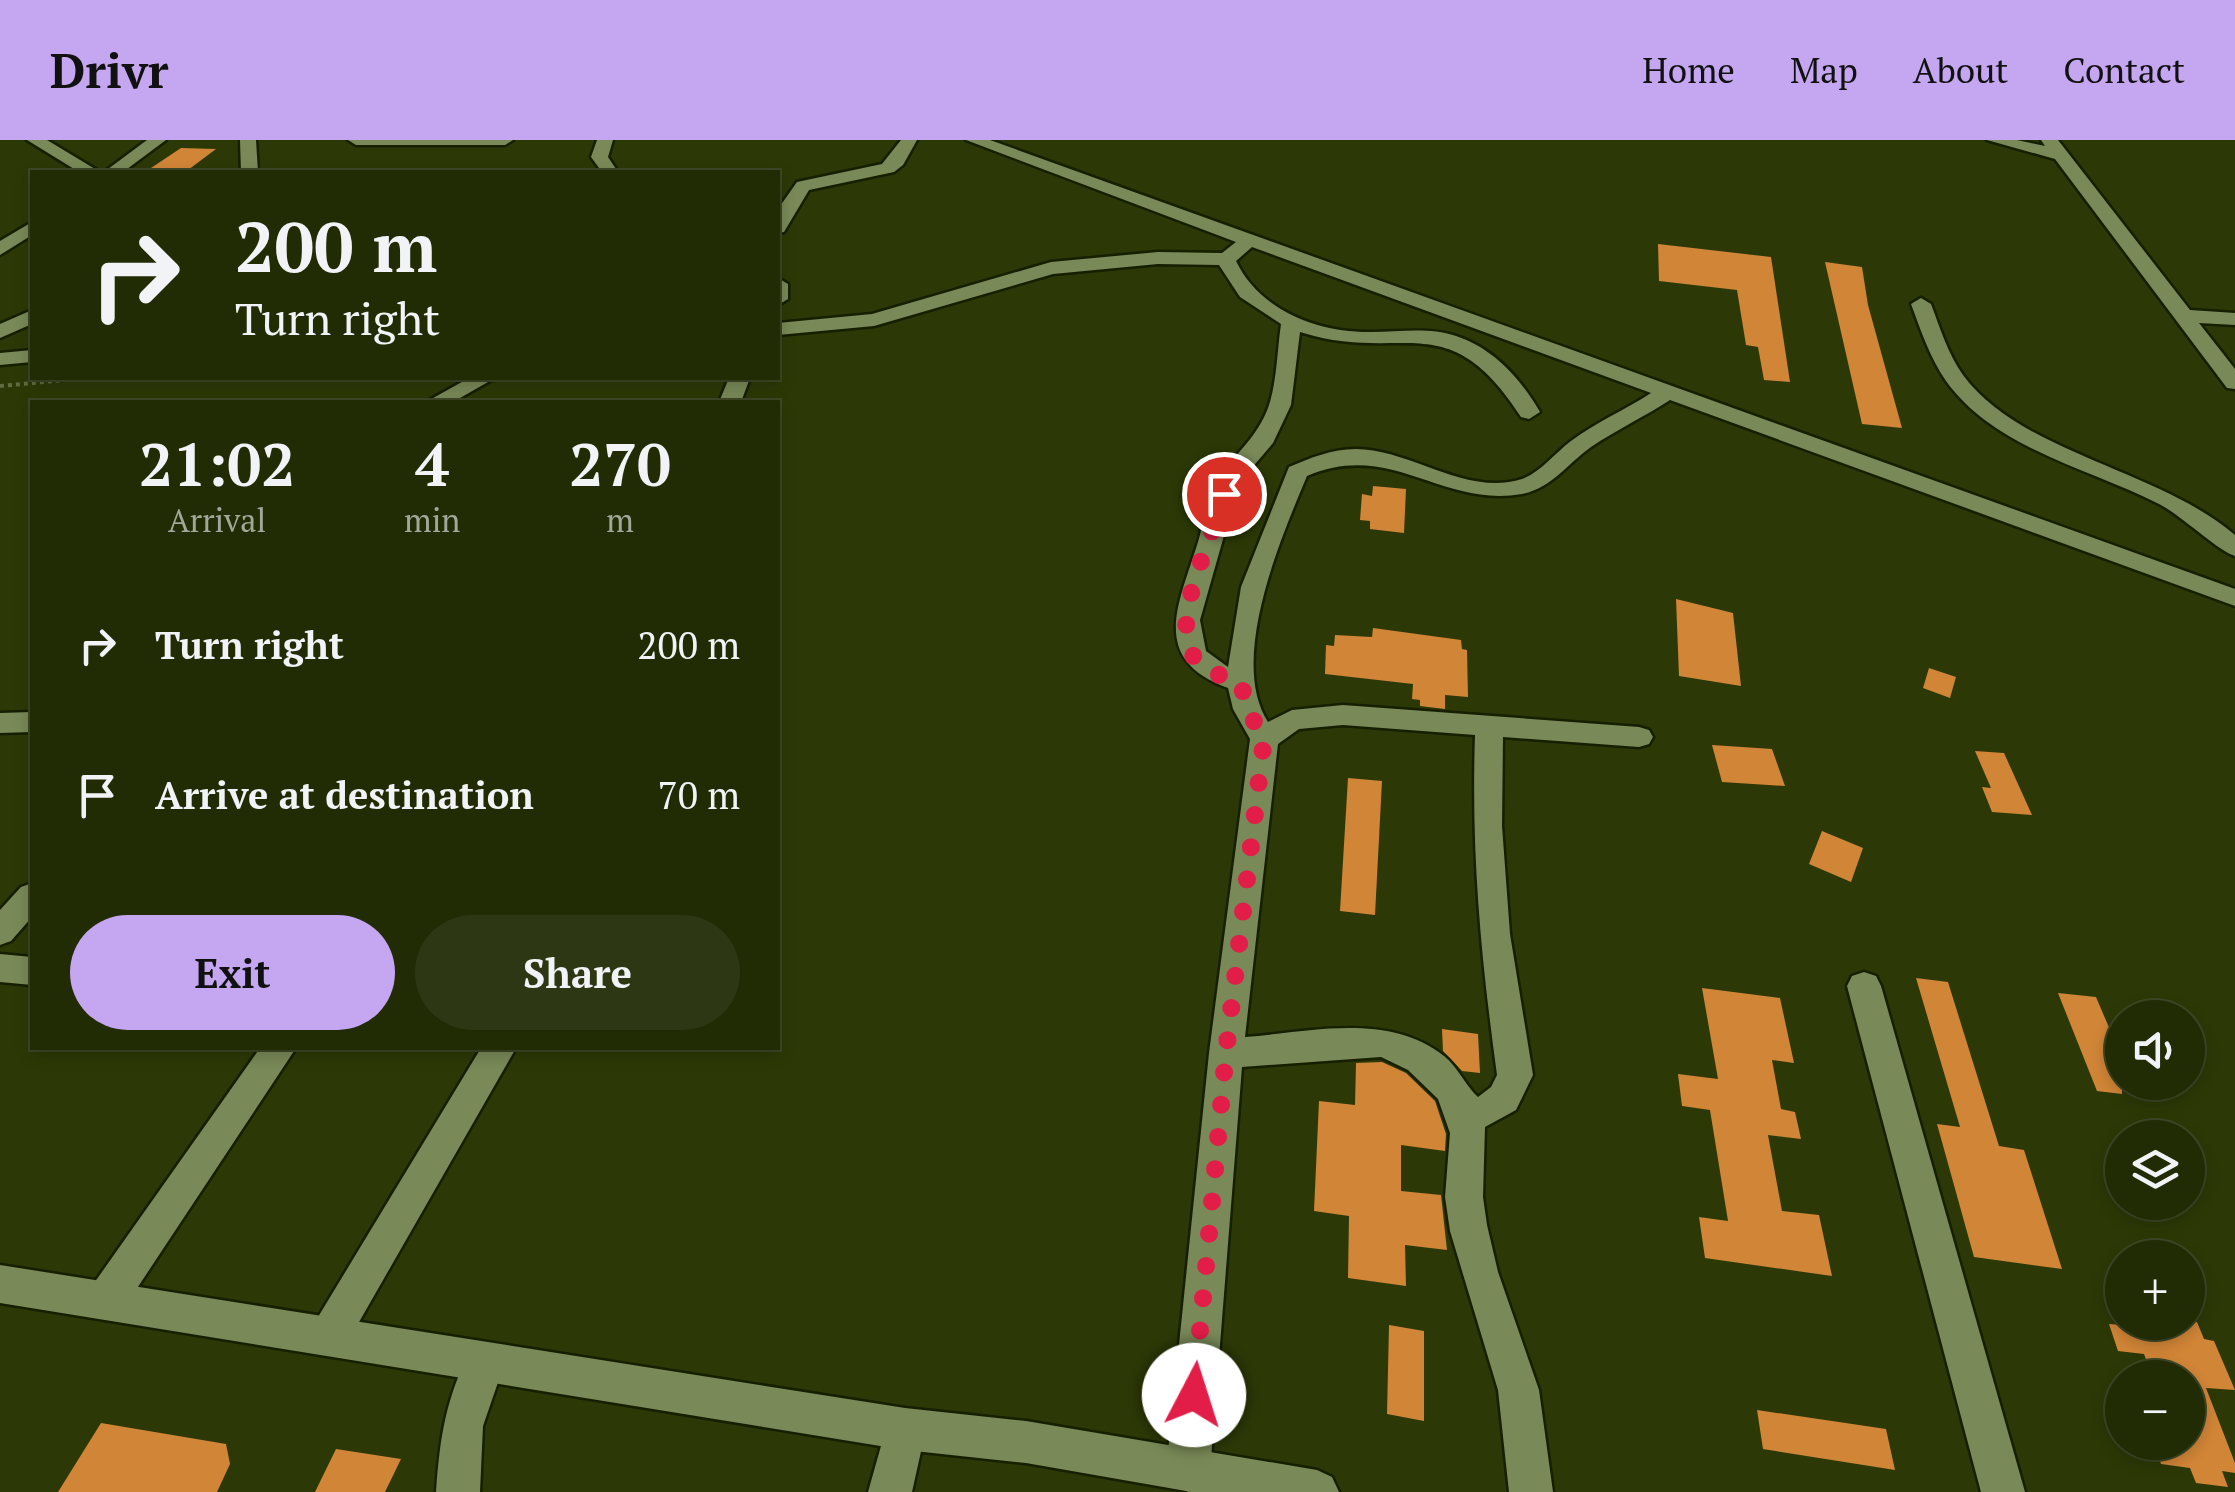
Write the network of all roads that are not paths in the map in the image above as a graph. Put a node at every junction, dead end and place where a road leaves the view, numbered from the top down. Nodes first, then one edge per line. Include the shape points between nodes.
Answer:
1 (35, 140) edge
2 (158, 140) edge
3 (248, 140) edge
4 (356, 140) edge
5 (505, 140) edge
6 (606, 140) edge
7 (909, 140) edge
8 (974, 140) edge
9 (1995, 140) edge
10 (2055, 148) edge
11 (88, 170) edge
12 (115, 170) edge
13 (250, 170) edge
14 (608, 170) edge
15 (780, 223) edge
16 (28, 233) edge
17 (1248, 237) junction
18 (0, 250) edge
19 (1226, 259) junction
20 (1921, 304) dead end
21 (2186, 316) junction
22 (30, 317) edge
23 (2235, 319) edge
24 (1291, 324) junction
25 (780, 329) edge
26 (0, 332) edge
27 (30, 356) edge
28 (0, 359) edge
29 (480, 380) edge
30 (2235, 383) edge
31 (1668, 392) junction
32 (441, 400) edge
33 (1530, 412) dead end
34 (2235, 548) edge
35 (2235, 598) edge
36 (1241, 682) junction
37 (30, 722) edge
38 (0, 723) edge
39 (1489, 724) junction
40 (1639, 737) dead end
41 (1264, 739) junction
42 (30, 898) edge
43 (0, 932) edge
44 (0, 968) edge
45 (30, 971) edge
46 (1864, 986) dead end
47 (278, 1050) edge
48 (499, 1050) edge
49 (1226, 1052) junction
50 (1466, 1116) junction
51 (0, 1284) edge
52 (106, 1300) junction
53 (328, 1336) junction
54 (485, 1362) junction
55 (905, 1429) junction
56 (1188, 1471) junction
57 (458, 1492) edge
58 (890, 1492) edge
59 (1317, 1492) edge
60 (1531, 1492) edge
61 (2003, 1492) edge

1 - 11 street
2 - 12 street
3 - 13 street
4 - 5 street
6 - 14 street via 598,157
7 - 15 street via 888,168 803,186
8 - 17 street
9 - 10 street
10 - 21 street
16 - 18 street
17 - 19 street
17 - 31 street
19 - 24 street via 1245,290
19 - 25 street via 1052,268 874,320
20 - 34 street via 1944,362 1982,406 2031,436 2191,510
21 - 23 street
21 - 30 street
22 - 26 street
24 - 33 street via 1352,338 1450,341 1482,358
24 - 36 street via 1280,405 1262,443 1228,480 1187,620 1196,660
27 - 28 street
29 - 32 street
31 - 35 street
31 - 36 street via 1522,486 1467,484 1368,454 1336,455 1298,472 1255,586
36 - 41 street
37 - 38 street
39 - 40 street
39 - 41 street via 1343,714 1292,720
39 - 50 street via 1494,934 1515,1075 1512,1091 1496,1107
41 - 49 street
42 - 43 street
44 - 45 street
46 - 61 street
47 - 52 street
48 - 53 street
49 - 50 street via 1381,1042 1422,1059
49 - 56 street
50 - 60 street via 1470,1240 1526,1424
51 - 52 street
52 - 53 street
53 - 54 street
54 - 55 street
54 - 57 street via 462,1426
55 - 56 street
55 - 58 street
56 - 59 street

